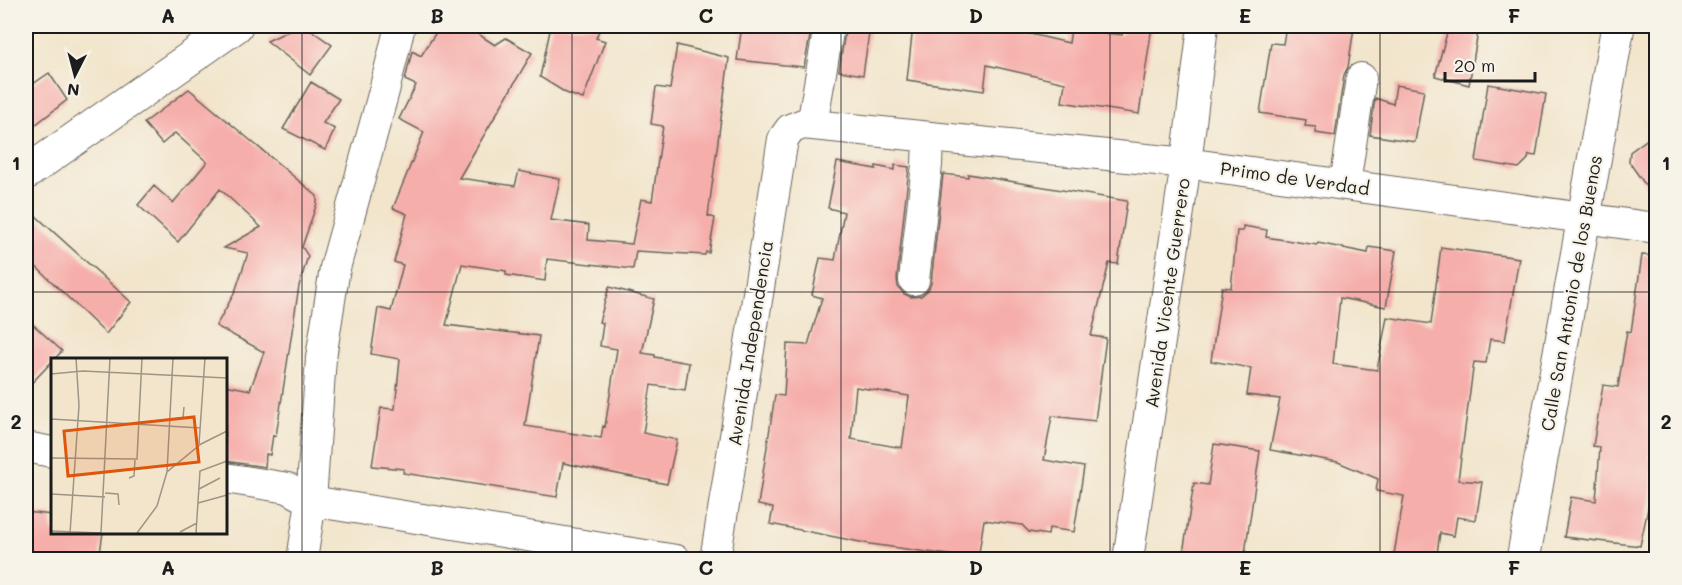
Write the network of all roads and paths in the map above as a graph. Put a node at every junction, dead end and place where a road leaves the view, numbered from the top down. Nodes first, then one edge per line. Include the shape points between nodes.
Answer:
1 (236, 26) edge
2 (400, 26) edge
3 (829, 26) edge
4 (1203, 26) edge
5 (1618, 26) edge
6 (1361, 78) dead end
7 (801, 127) junction
8 (928, 137) junction
9 (1186, 163) junction
10 (26, 173) edge
11 (1345, 184) junction
12 (1585, 218) junction
13 (1656, 228) edge
14 (914, 280) dead end
15 (26, 447) edge
16 (51, 452) edge
17 (226, 478) edge
18 (311, 501) junction
19 (302, 560) edge
20 (676, 560) edge
21 (714, 560) edge
22 (1128, 560) edge
23 (1523, 560) edge

1 - 10 main road
2 - 18 street via 335,268 321,358
3 - 7 street, Avenida Independencia
4 - 9 street, Avenida Vicente Guerrero
5 - 12 main road, Calle San Antonio de los Buenos
6 - 11 street
7 - 8 street, Primo de Verdad
7 - 21 street, Avenida Independencia via 783,139
8 - 9 street, Primo de Verdad
8 - 14 street
9 - 11 street, Primo de Verdad
9 - 22 street, Avenida Vicente Guerrero
11 - 12 street, Primo de Verdad
12 - 13 street, Primo de Verdad
12 - 23 main road, Calle San Antonio de los Buenos
15 - 16 street
17 - 18 street via 288,488
18 - 19 street
18 - 20 street

